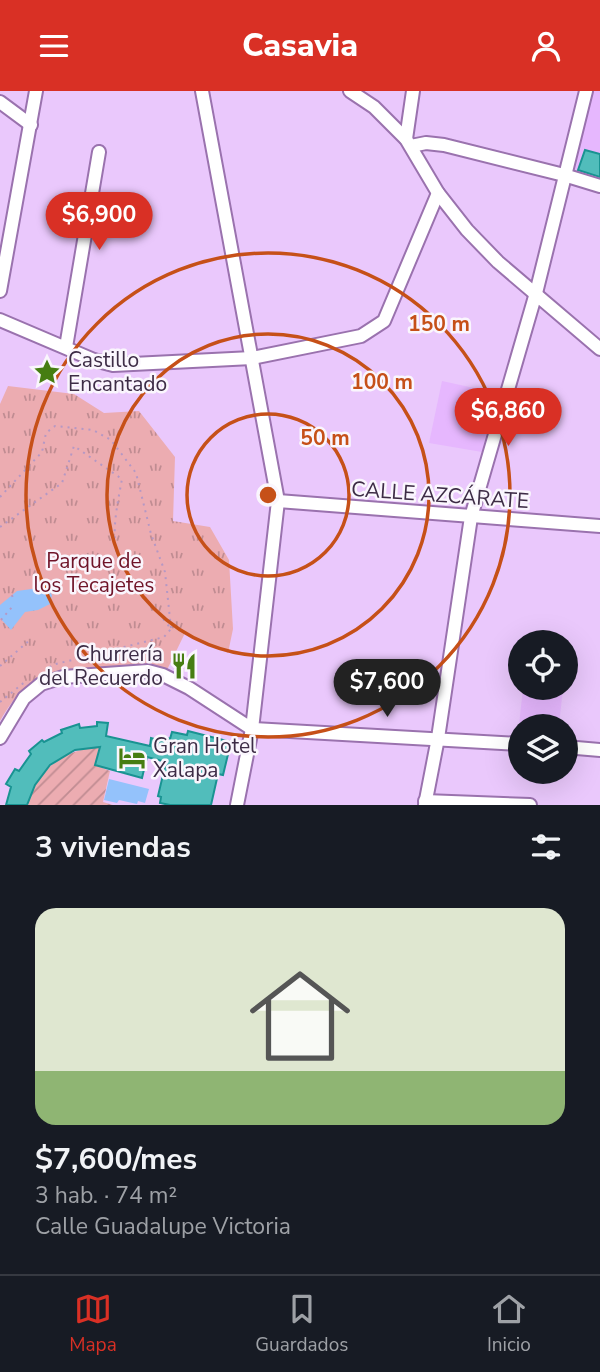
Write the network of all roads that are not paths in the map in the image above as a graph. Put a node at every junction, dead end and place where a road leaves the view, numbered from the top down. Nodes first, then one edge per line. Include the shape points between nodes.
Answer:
1 (36, 91) edge
2 (202, 91) edge
3 (351, 91) edge
4 (413, 91) edge
5 (586, 91) edge
6 (0, 103) edge
7 (31, 125) junction
8 (408, 142) junction
9 (99, 152) dead end
10 (564, 175) junction
11 (600, 186) edge
12 (438, 193) junction
13 (0, 291) edge
14 (536, 293) junction
15 (0, 320) edge
16 (66, 347) junction
17 (600, 349) edge
18 (252, 358) junction
19 (278, 501) junction
20 (471, 517) junction
21 (600, 526) edge
22 (252, 729) junction
23 (0, 738) edge
24 (438, 738) junction
25 (508, 743) edge
26 (578, 748) edge
27 (600, 750) edge
28 (425, 803) edge
29 (237, 805) edge
30 (530, 805) edge

1 - 7 street
2 - 18 street
3 - 8 street
4 - 8 street
5 - 10 street
6 - 7 street
7 - 13 street
8 - 10 street via 444,145
8 - 12 street
9 - 16 street
10 - 11 street
10 - 14 street
12 - 14 street via 498,262
12 - 18 street via 384,321 360,335
14 - 17 street
14 - 20 street
15 - 16 street
16 - 18 street via 113,365
18 - 19 street
19 - 20 street, CALLE AZCÁRATE
19 - 22 street
20 - 21 street, CALLE AZCÁRATE
20 - 24 street
22 - 23 street via 189,688 148,671 63,677 41,684 24,698
22 - 24 street
22 - 29 street
24 - 25 street
24 - 28 street
26 - 27 street
28 - 30 street

